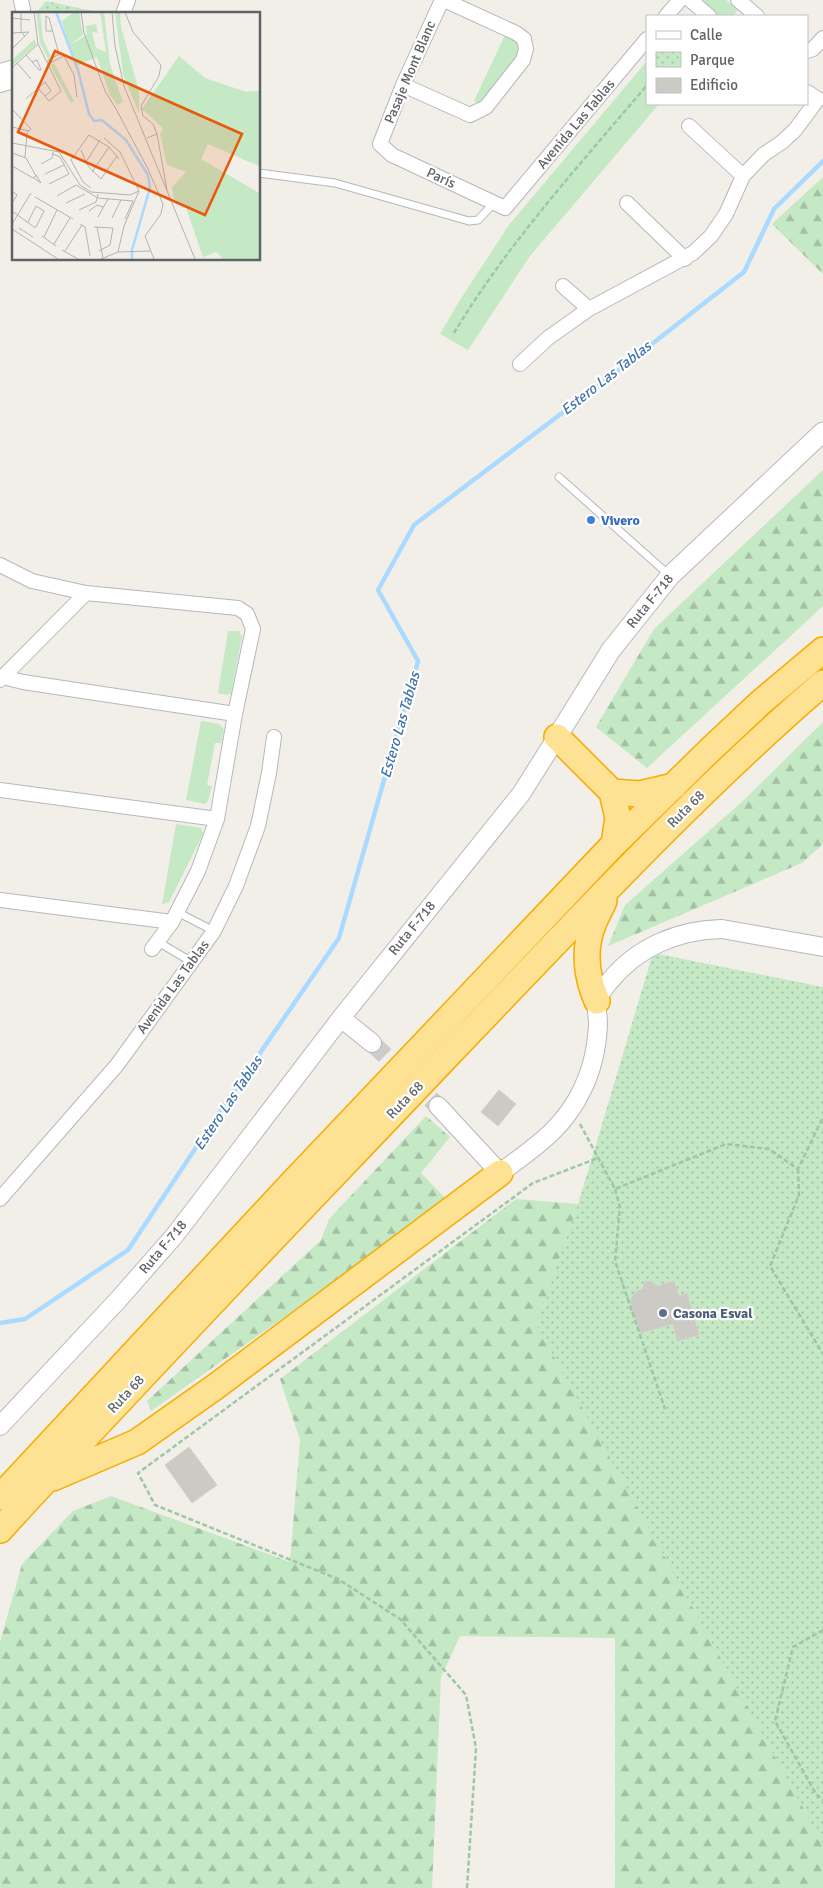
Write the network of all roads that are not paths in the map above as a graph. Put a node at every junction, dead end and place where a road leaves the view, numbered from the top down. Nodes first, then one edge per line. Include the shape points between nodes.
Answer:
1 (128, 0) edge
2 (443, 0) edge
3 (680, 0) edge
4 (690, 0) edge
5 (738, 0) edge
6 (124, 12) edge
7 (667, 15) edge
8 (709, 15) edge
9 (756, 15) edge
10 (823, 38) edge
11 (646, 41) edge
12 (808, 51) edge
13 (403, 85) junction
14 (808, 93) edge
15 (689, 126) dead end
16 (380, 144) joint
17 (260, 173) edge
18 (743, 176) junction
19 (627, 203) dead end
20 (500, 205) junction
21 (685, 259) junction
22 (564, 286) dead end
23 (589, 309) junction
24 (520, 364) dead end
25 (823, 432) edge
26 (559, 477) dead end
27 (0, 565) edge
28 (670, 576) junction
29 (86, 593) junction
30 (823, 650) edge
31 (2, 678) edge
32 (823, 683) edge
33 (234, 714) junction
34 (274, 737) dead end
35 (557, 737) junction
36 (674, 786) junction
37 (0, 790) edge
38 (612, 792) junction
39 (217, 819) junction
40 (614, 844) junction
41 (610, 887) junction
42 (0, 900) edge
43 (175, 917) junction
44 (214, 931) junction
45 (155, 946) joint
46 (823, 947) edge
47 (192, 962) junction
48 (597, 1001) junction
49 (341, 1018) junction
50 (372, 1043) tunnel mouth
51 (438, 1106) tunnel mouth
52 (500, 1173) junction
53 (0, 1198) edge
54 (0, 1426) edge
55 (44, 1482) junction
56 (0, 1497) edge
57 (0, 1530) edge

1 - 6 street
2 - 13 street, Pasaje Mont Blanc
2 - 13 street via 516,33 524,39 523,60 486,107 470,115
3 - 7 street
4 - 8 street
5 - 9 street
10 - 12 street
11 - 20 street, Avenida Las Tablas
13 - 16 street, Pasaje Mont Blanc
14 - 18 street via 818,99 796,130 762,155
15 - 18 street
16 - 20 street, París via 392,155
17 - 20 lane via 335,183 469,221 478,220
18 - 21 street via 726,214 711,236
19 - 21 street
21 - 23 street
22 - 23 street
23 - 24 street via 548,338
25 - 28 main road, Ruta F-718
26 - 28 lane
27 - 29 street via 32,581
28 - 35 main road, Ruta F-718 via 611,650
29 - 31 street
29 - 33 street via 238,608 248,614 253,629
30 - 36 highway, Ruta 68 via 760,703
31 - 33 street
32 - 41 highway, Ruta 68 via 708,788
33 - 39 street
34 - 44 street, Avenida Las Tablas via 270,774 258,826 236,886
35 - 38 highway
35 - 49 street, Ruta F-718 via 521,794
36 - 38 highway via 640,794
36 - 40 highway, Ruta 68
37 - 39 street
38 - 40 highway via 618,818
39 - 43 street via 198,871
40 - 56 highway, Ruta 68
41 - 48 highway via 594,921 588,945 587,968
41 - 55 highway, Ruta 68
42 - 43 street
43 - 44 lane
43 - 45 street
44 - 47 street, Avenida Las Tablas
45 - 47 lane
46 - 48 street via 722,929 693,931 666,939 638,954 615,975
47 - 53 street, Avenida Las Tablas via 117,1065
48 - 52 street via 594,1056 589,1074 572,1107 548,1137
49 - 50 street
49 - 54 street, Ruta F-718 via 175,1235
51 - 52 street
52 - 55 highway via 137,1442
55 - 57 highway, Ruta 68

